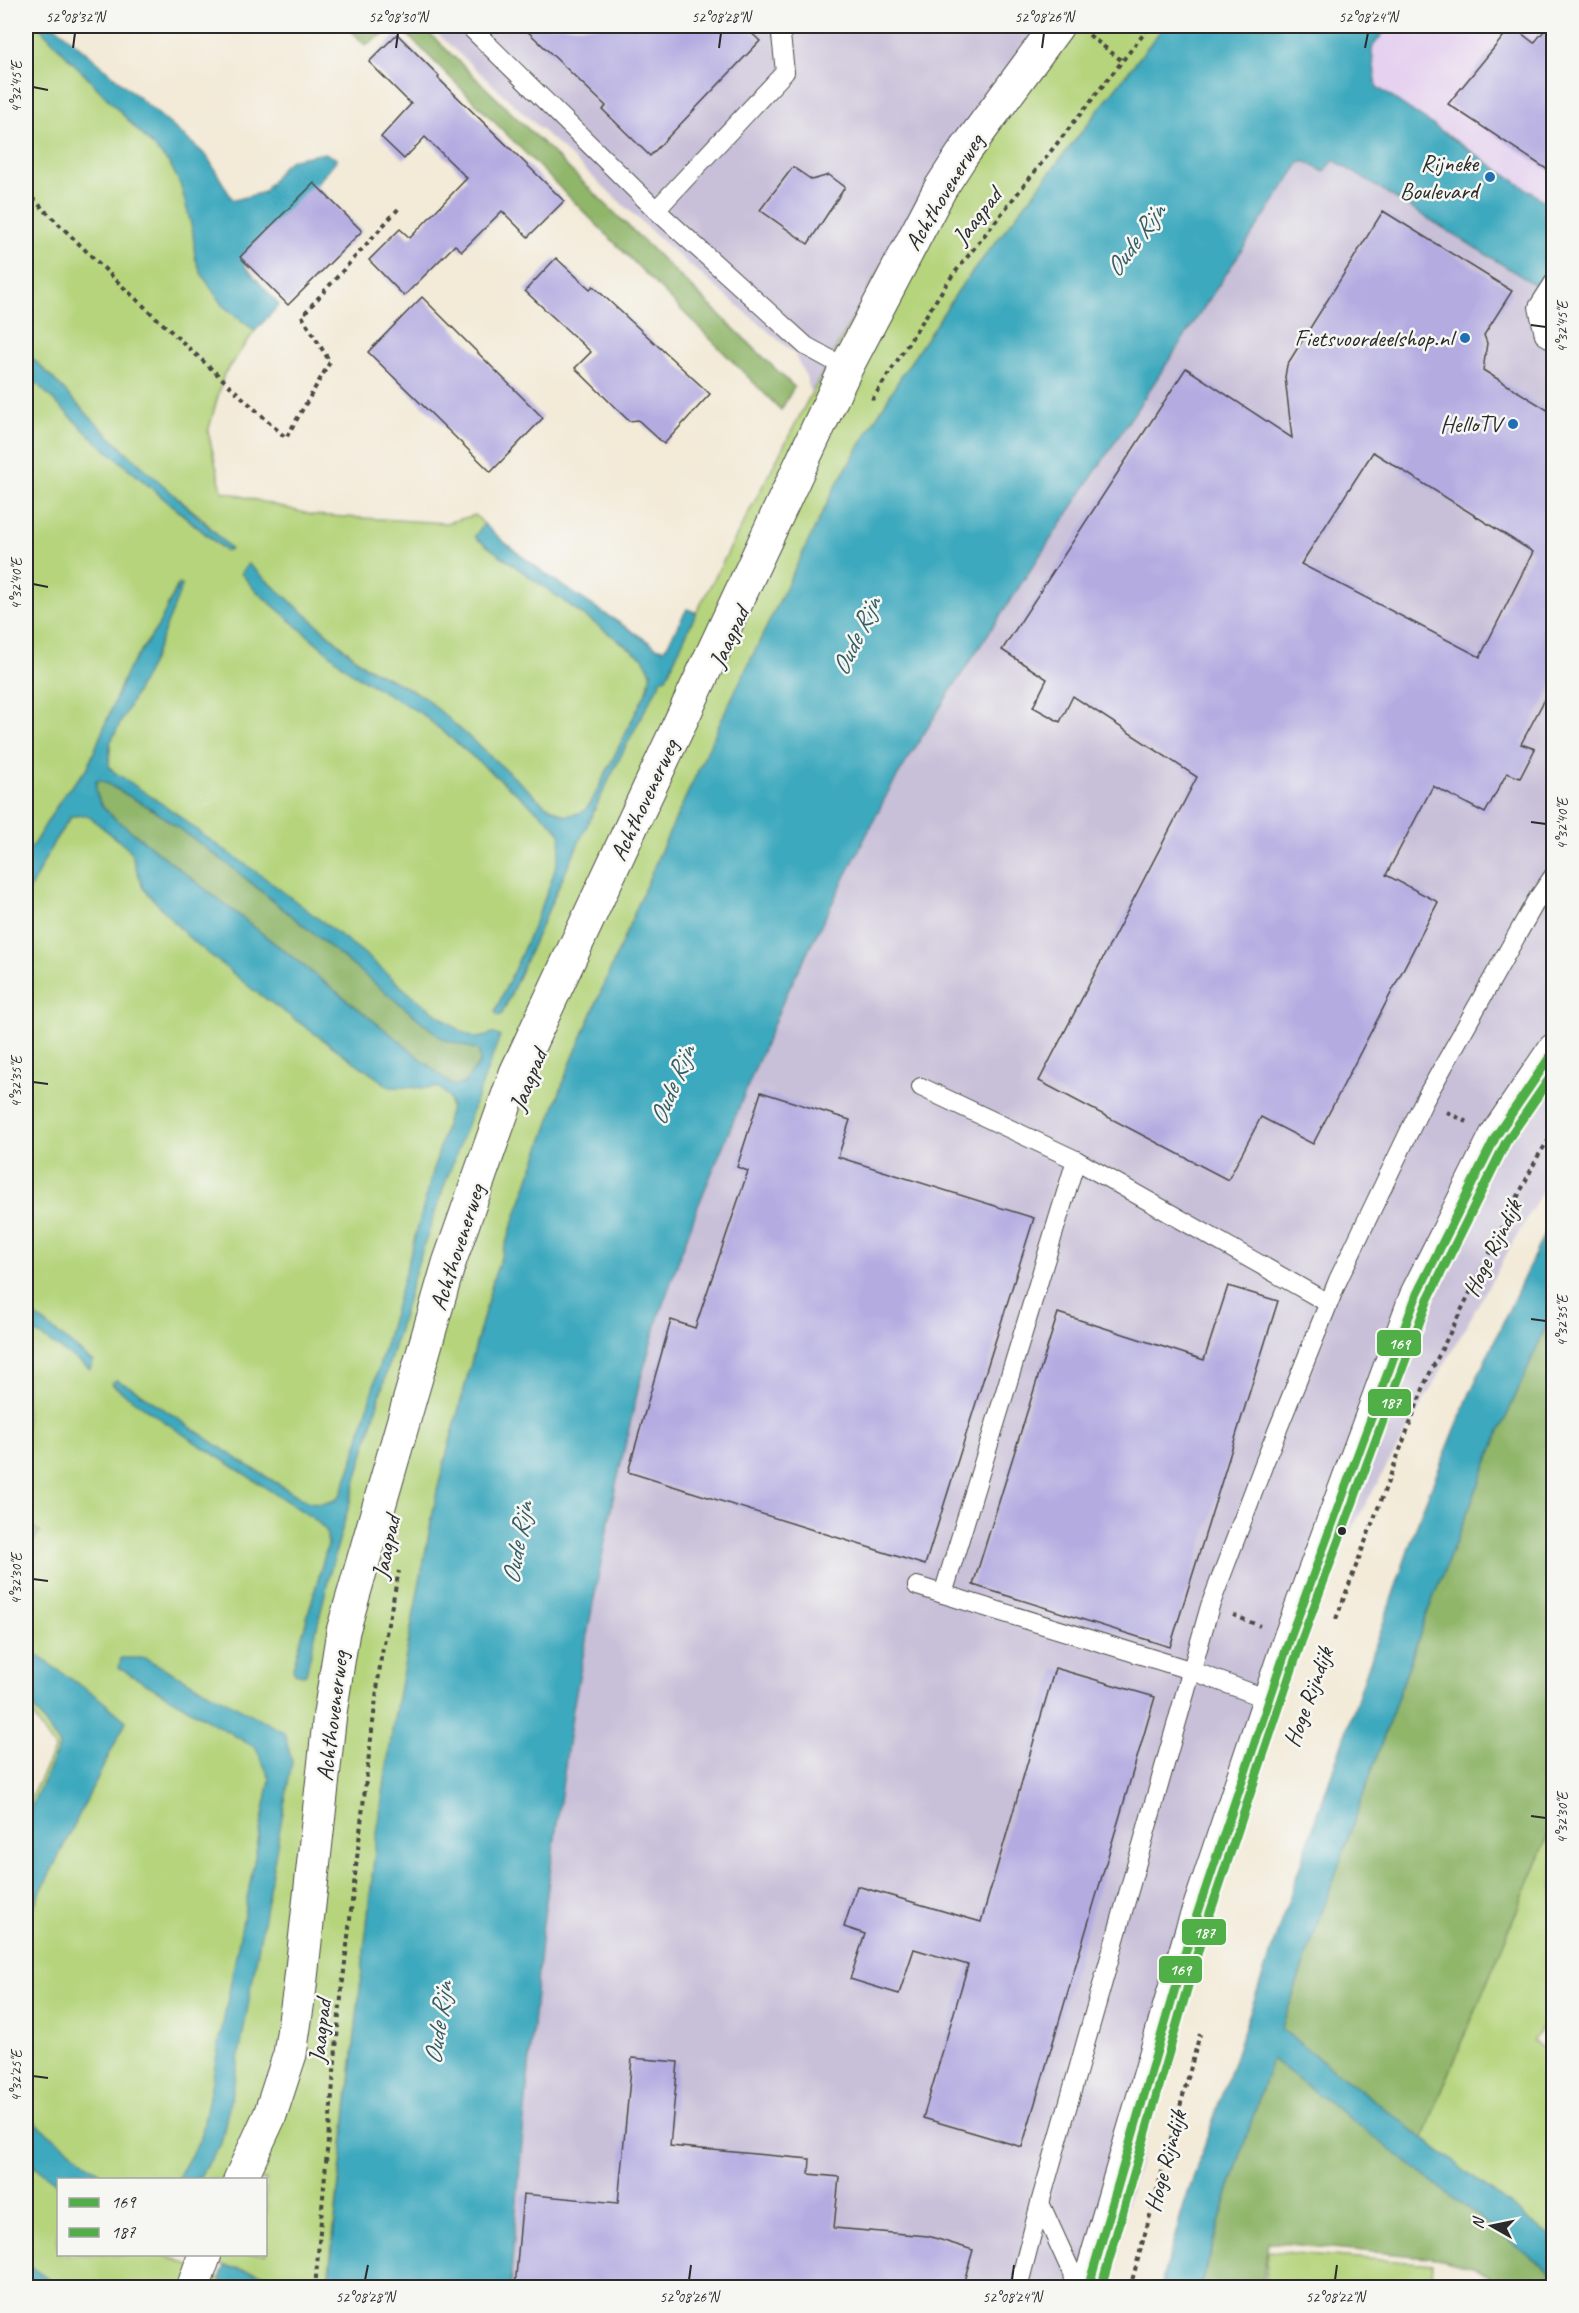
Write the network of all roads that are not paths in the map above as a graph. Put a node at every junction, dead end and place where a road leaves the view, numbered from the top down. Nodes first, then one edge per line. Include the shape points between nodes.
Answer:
1 (469, 26) edge
2 (780, 26) edge
3 (1071, 29) edge
4 (656, 210) junction
5 (1554, 282) edge
6 (1554, 341) edge
7 (846, 368) junction
8 (1554, 875) edge
9 (1554, 1050) edge
10 (921, 1087) dead end
11 (1076, 1160) junction
12 (1328, 1303) junction
13 (917, 1586) dead end
14 (943, 1594) junction
15 (1193, 1671) junction
16 (1270, 1700) junction
17 (241, 2178) edge
18 (1040, 2203) junction
19 (1018, 2288) edge
20 (1074, 2288) edge
21 (1088, 2288) edge

1 - 4 lane
2 - 4 lane via 785,72
3 - 7 street, Achthovenerweg via 962,155
4 - 7 lane via 806,346
5 - 6 lane via 1538,307 1544,335
7 - 17 street, Achthovenerweg via 516,1073 449,1263 343,1631 290,2054 270,2115
8 - 12 lane via 1424,1101
9 - 16 street, Hoge Rijndijk via 1497,1136 1417,1294
10 - 11 lane
11 - 12 lane
11 - 14 lane
12 - 15 lane via 1210,1606
13 - 14 lane, Hoge Rijndijk
14 - 15 lane, Hoge Rijndijk
15 - 16 lane, Hoge Rijndijk
15 - 18 lane
16 - 21 street, Hoge Rijndijk via 1191,1933
18 - 19 lane
18 - 20 lane

